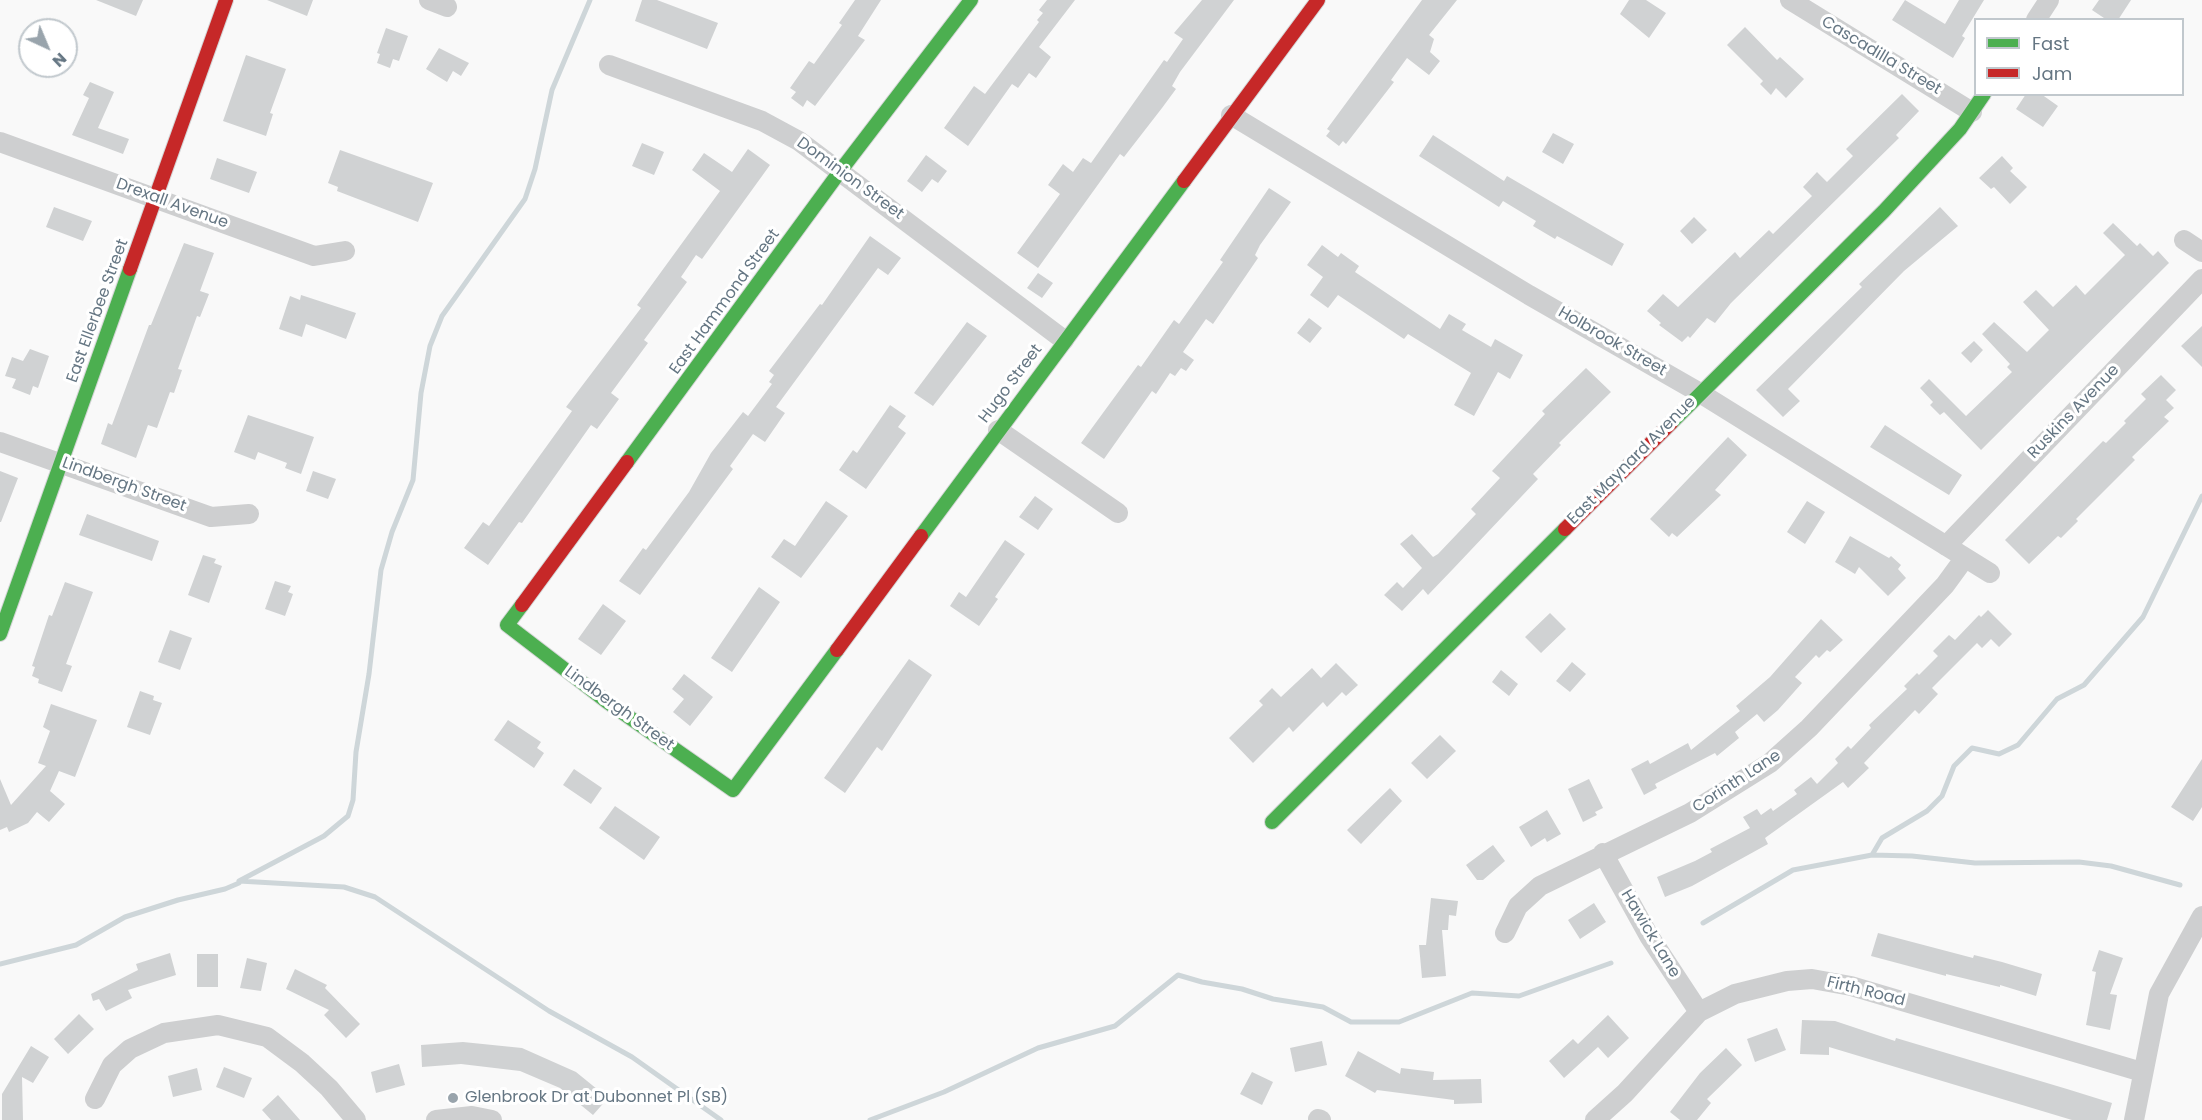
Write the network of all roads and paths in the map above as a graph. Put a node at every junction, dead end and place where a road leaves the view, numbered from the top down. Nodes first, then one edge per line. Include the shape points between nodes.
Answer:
1 (226, 0) edge
2 (970, 0) edge
3 (1318, 0) edge
4 (1790, 0) edge
5 (2049, 0) edge
6 (2037, 18) edge
7 (609, 65) dead end
8 (1983, 96) edge
9 (1972, 112) junction
10 (1231, 115) junction
11 (0, 142) edge
12 (841, 170) junction
13 (156, 198) junction
14 (2184, 240) dead end
15 (345, 251) dead end
16 (2202, 252) edge
17 (2202, 279) edge
18 (1064, 340) junction
19 (1700, 393) junction
20 (998, 430) junction
21 (0, 442) edge
22 (61, 463) junction
23 (1118, 513) dead end
24 (249, 514) dead end
25 (1946, 546) junction
26 (1965, 559) junction
27 (1990, 573) dead end
28 (507, 626) joint
29 (0, 633) edge
30 (733, 790) joint
31 (1272, 822) dead end
32 (1603, 854) junction
33 (2202, 916) edge
34 (1505, 933) dead end
35 (1700, 1012) junction
36 (2142, 1072) junction
37 (95, 1100) dead end
38 (356, 1120) edge
39 (436, 1120) edge
40 (492, 1120) edge
41 (1595, 1120) edge
42 (2134, 1120) edge

1 - 13 street, East Ellerbee Street
2 - 12 street, East Hammond Street
3 - 10 street, Hugo Street
4 - 9 street, Cascadilla Street
5 - 6 street
7 - 12 street, Dominion Street via 762,121
8 - 9 street, East Maynard Avenue
9 - 19 street, East Maynard Avenue via 1884,211
10 - 18 street, Hugo Street
10 - 19 street, Holbrook Street
11 - 13 street, Drexall Avenue
12 - 18 street, Dominion Street
12 - 28 street, East Hammond Street
13 - 15 street, Drexall Avenue via 314,256
13 - 22 street, East Ellerbee Street
14 - 16 street
17 - 25 street, Ruskins Avenue
18 - 20 street, Hugo Street
19 - 25 street, Holbrook Street
19 - 31 street, East Maynard Avenue
20 - 23 street
20 - 30 street, Hugo Street
21 - 22 street, Lindbergh Street
22 - 24 street, Lindbergh Street via 211,517
22 - 29 street, East Ellerbee Street
25 - 26 street, Holbrook Street
26 - 27 street, Holbrook Street
26 - 32 street, Corinth Lane via 1809,728 1770,764 1690,813
28 - 30 street, Lindbergh Street
32 - 34 street, Corinth Lane via 1526,896
32 - 35 street, Hawick Lane via 1649,936
33 - 36 street via 2159,994
35 - 36 street, Firth Road via 1735,994 1812,979 1851,986
35 - 41 street, Firth Road via 1625,1094
36 - 42 street
37 - 38 street via 112,1065 130,1049 164,1033 218,1024 267,1037 329,1088
39 - 40 street via 472,1116

